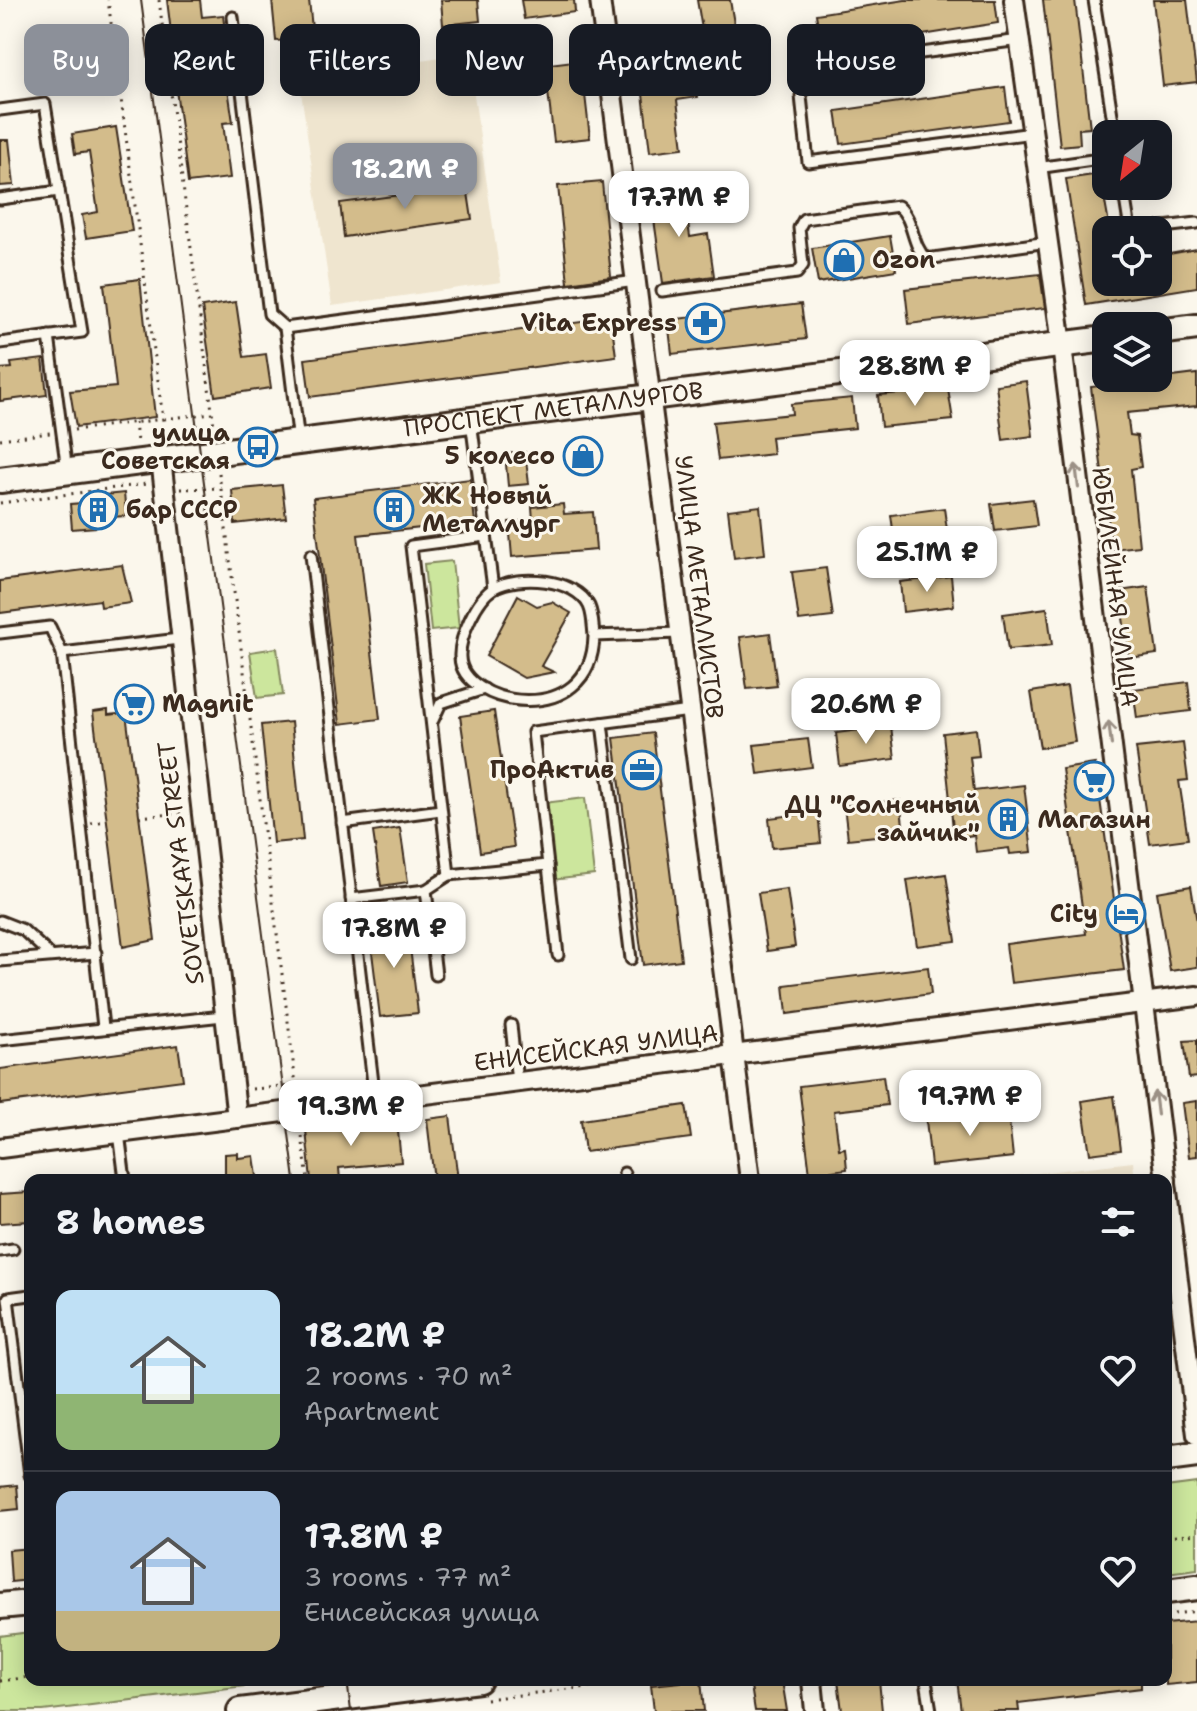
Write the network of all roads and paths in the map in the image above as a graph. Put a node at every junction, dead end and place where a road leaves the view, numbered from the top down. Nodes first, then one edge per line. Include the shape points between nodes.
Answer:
1 (108, 0) edge
2 (159, 0) edge
3 (600, 0) edge
4 (1014, 0) edge
5 (1094, 0) edge
6 (233, 17) dead end
7 (1020, 40) junction
8 (0, 110) edge
9 (1113, 120) edge
10 (1033, 133) junction
11 (1092, 160) edge
12 (1037, 168) junction
13 (59, 191) junction
14 (0, 199) edge
15 (1197, 223) edge
16 (1172, 226) edge
17 (1048, 242) junction
18 (636, 281) junction
19 (662, 291) dead end
20 (1197, 327) edge
21 (285, 328) junction
22 (1172, 330) edge
23 (49, 336) junction
24 (1092, 341) edge
25 (0, 343) edge
26 (1061, 345) junction
27 (650, 397) junction
28 (163, 419) junction
29 (470, 420) junction
30 (135, 422) dead end
31 (299, 442) junction
32 (161, 459) junction
33 (67, 471) junction
34 (0, 480) edge
35 (145, 484) dead end
36 (221, 488) dead end
37 (0, 503) edge
38 (486, 536) junction
39 (311, 555) dead end
40 (493, 588) junction
41 (0, 633) edge
42 (680, 633) junction
43 (594, 636) junction
44 (179, 639) junction
45 (62, 653) junction
46 (484, 689) junction
47 (690, 711) junction
48 (602, 723) junction
49 (431, 725) junction
50 (441, 810) junction
51 (199, 812) junction
52 (139, 817) dead end
53 (342, 823) junction
54 (548, 865) junction
55 (449, 875) junction
56 (426, 890) junction
57 (351, 899) junction
58 (0, 921) edge
59 (96, 953) junction
60 (49, 954) junction
61 (558, 955) dead end
62 (631, 959) dead end
63 (0, 961) edge
64 (436, 975) dead end
65 (1197, 996) edge
66 (1144, 1003) junction
67 (223, 1016) junction
68 (511, 1025) dead end
69 (103, 1027) junction
70 (0, 1040) edge
71 (734, 1055) junction
72 (517, 1082) junction
73 (296, 1086) junction
74 (235, 1091) junction
75 (375, 1100) junction
76 (299, 1110) junction
77 (237, 1118) junction
78 (119, 1133) junction
79 (0, 1148) edge
80 (124, 1174) edge
81 (307, 1174) edge
82 (749, 1174) edge
83 (1165, 1174) edge
84 (1172, 1231) edge
85 (13, 1249) dead end
86 (0, 1251) edge
87 (24, 1296) edge
88 (24, 1427) edge
89 (1197, 1435) edge
90 (1197, 1455) edge
91 (1172, 1458) edge
92 (1197, 1534) edge
93 (1172, 1536) edge
94 (1197, 1587) edge
95 (1172, 1590) edge
96 (24, 1604) edge
97 (0, 1606) edge
98 (1197, 1611) edge
99 (1172, 1614) edge
100 (24, 1678) edge
101 (0, 1681) edge
102 (545, 1686) edge
103 (813, 1686) edge
104 (927, 1686) edge
105 (478, 1690) edge
106 (240, 1711) edge
107 (815, 1711) edge
108 (931, 1711) edge

1 - 28 path
2 - 28 path via 211,413
3 - 18 street, УЛИЦА МЕТАЛЛИСТОВ
4 - 7 street, ЮБИЛЕЙНАЯ УЛИЦА
5 - 9 lane
6 - 21 lane via 269,314
7 - 10 street, ЮБИЛЕЙНАЯ УЛИЦА
7 - 10 lane via 815,67 801,96 808,162
8 - 13 lane via 45,104
10 - 12 street, ЮБИЛЕЙНАЯ УЛИЦА
11 - 12 lane
12 - 17 street, ЮБИЛЕЙНАЯ УЛИЦА
13 - 14 lane
13 - 23 lane via 82,332
15 - 16 lane
17 - 19 lane via 926,259 917,250 909,215 898,206 804,219 799,228 803,265 797,273
17 - 26 street, ЮБИЛЕЙНАЯ УЛИЦА
18 - 21 lane
18 - 27 street, УЛИЦА МЕТАЛЛИСТОВ
20 - 22 street
21 - 31 lane
23 - 25 lane
23 - 33 lane
24 - 26 street, ПРОСПЕКТ МЕТАЛЛУРГОВ
26 - 27 street, ПРОСПЕКТ МЕТАЛЛУРГОВ
66 -> 26 street, ЮБИЛЕЙНАЯ УЛИЦА
27 - 29 street, ПРОСПЕКТ МЕТАЛЛУРГОВ
27 - 42 street, УЛИЦА МЕТАЛЛИСТОВ
28 - 30 path
29 - 31 street, ПРОСПЕКТ МЕТАЛЛУРГОВ
29 - 38 lane
31 - 32 street, ПРОСПЕКТ МЕТАЛЛУРГОВ
32 - 33 street, ПРОСПЕКТ МЕТАЛЛУРГОВ
32 - 44 street, SOVETSKAYA STREET
33 - 34 street, ПРОСПЕКТ МЕТАЛЛУРГОВ
35 - 37 path
36 - 73 path
38 - 40 lane
38 - 49 lane via 411,546
39 - 53 lane
40 - 43 lane via 518,581 547,582 577,592 589,605
40 - 46 lane via 464,634 460,656 465,674
41 - 45 lane via 50,627
42 - 43 lane
42 - 47 street, УЛИЦА МЕТАЛЛИСТОВ
43 - 46 lane via 584,678 563,695 523,700
44 - 45 lane
44 - 51 street, SOVETSKAYA STREET
45 - 59 lane
46 - 49 lane via 441,703
47 - 48 lane
47 - 71 street, УЛИЦА МЕТАЛЛИСТОВ
48 - 54 lane via 533,732
48 - 62 lane
49 - 50 lane
50 - 53 lane
50 - 55 lane
51 - 52 path
51 - 67 street, SOVETSKAYA STREET
53 - 57 lane
54 - 55 lane
54 - 61 lane
55 - 56 lane
56 - 57 lane
56 - 64 lane
57 - 75 lane
58 - 60 lane via 23,930
59 - 60 lane
59 - 69 lane
60 - 63 lane
65 - 66 street, ЕНИСЕЙСКАЯ УЛИЦА
66 - 71 street, ЕНИСЕЙСКАЯ УЛИЦА
83 -> 66 street, ЮБИЛЕЙНАЯ УЛИЦА
67 - 69 lane
67 - 74 street, SOVETSKAYA STREET
68 - 72 lane
69 - 70 lane
71 - 72 street, ЕНИСЕЙСКАЯ УЛИЦА
71 - 82 street, УЛИЦА МЕТАЛЛИСТОВ
72 - 75 street, ЕНИСЕЙСКАЯ УЛИЦА
73 - 74 path
73 - 76 path
74 - 77 street, SOVETSKAYA STREET
75 - 76 street, ЕНИСЕЙСКАЯ УЛИЦА
76 - 77 street, ЕНИСЕЙСКАЯ УЛИЦА
76 - 81 path
77 - 78 street, ЕНИСЕЙСКАЯ УЛИЦА
78 - 79 street, ЕНИСЕЙСКАЯ УЛИЦА
78 - 80 lane
84 - 89 street, ЮБИЛЕЙНАЯ УЛИЦА
85 - 86 lane
87 - 88 lane via 8,1298
90 - 91 street
92 - 93 path
94 - 95 street
96 - 97 street
98 - 99 path
100 - 101 path
102 - 105 path
103 - 107 street
104 - 108 lane
105 - 106 street

